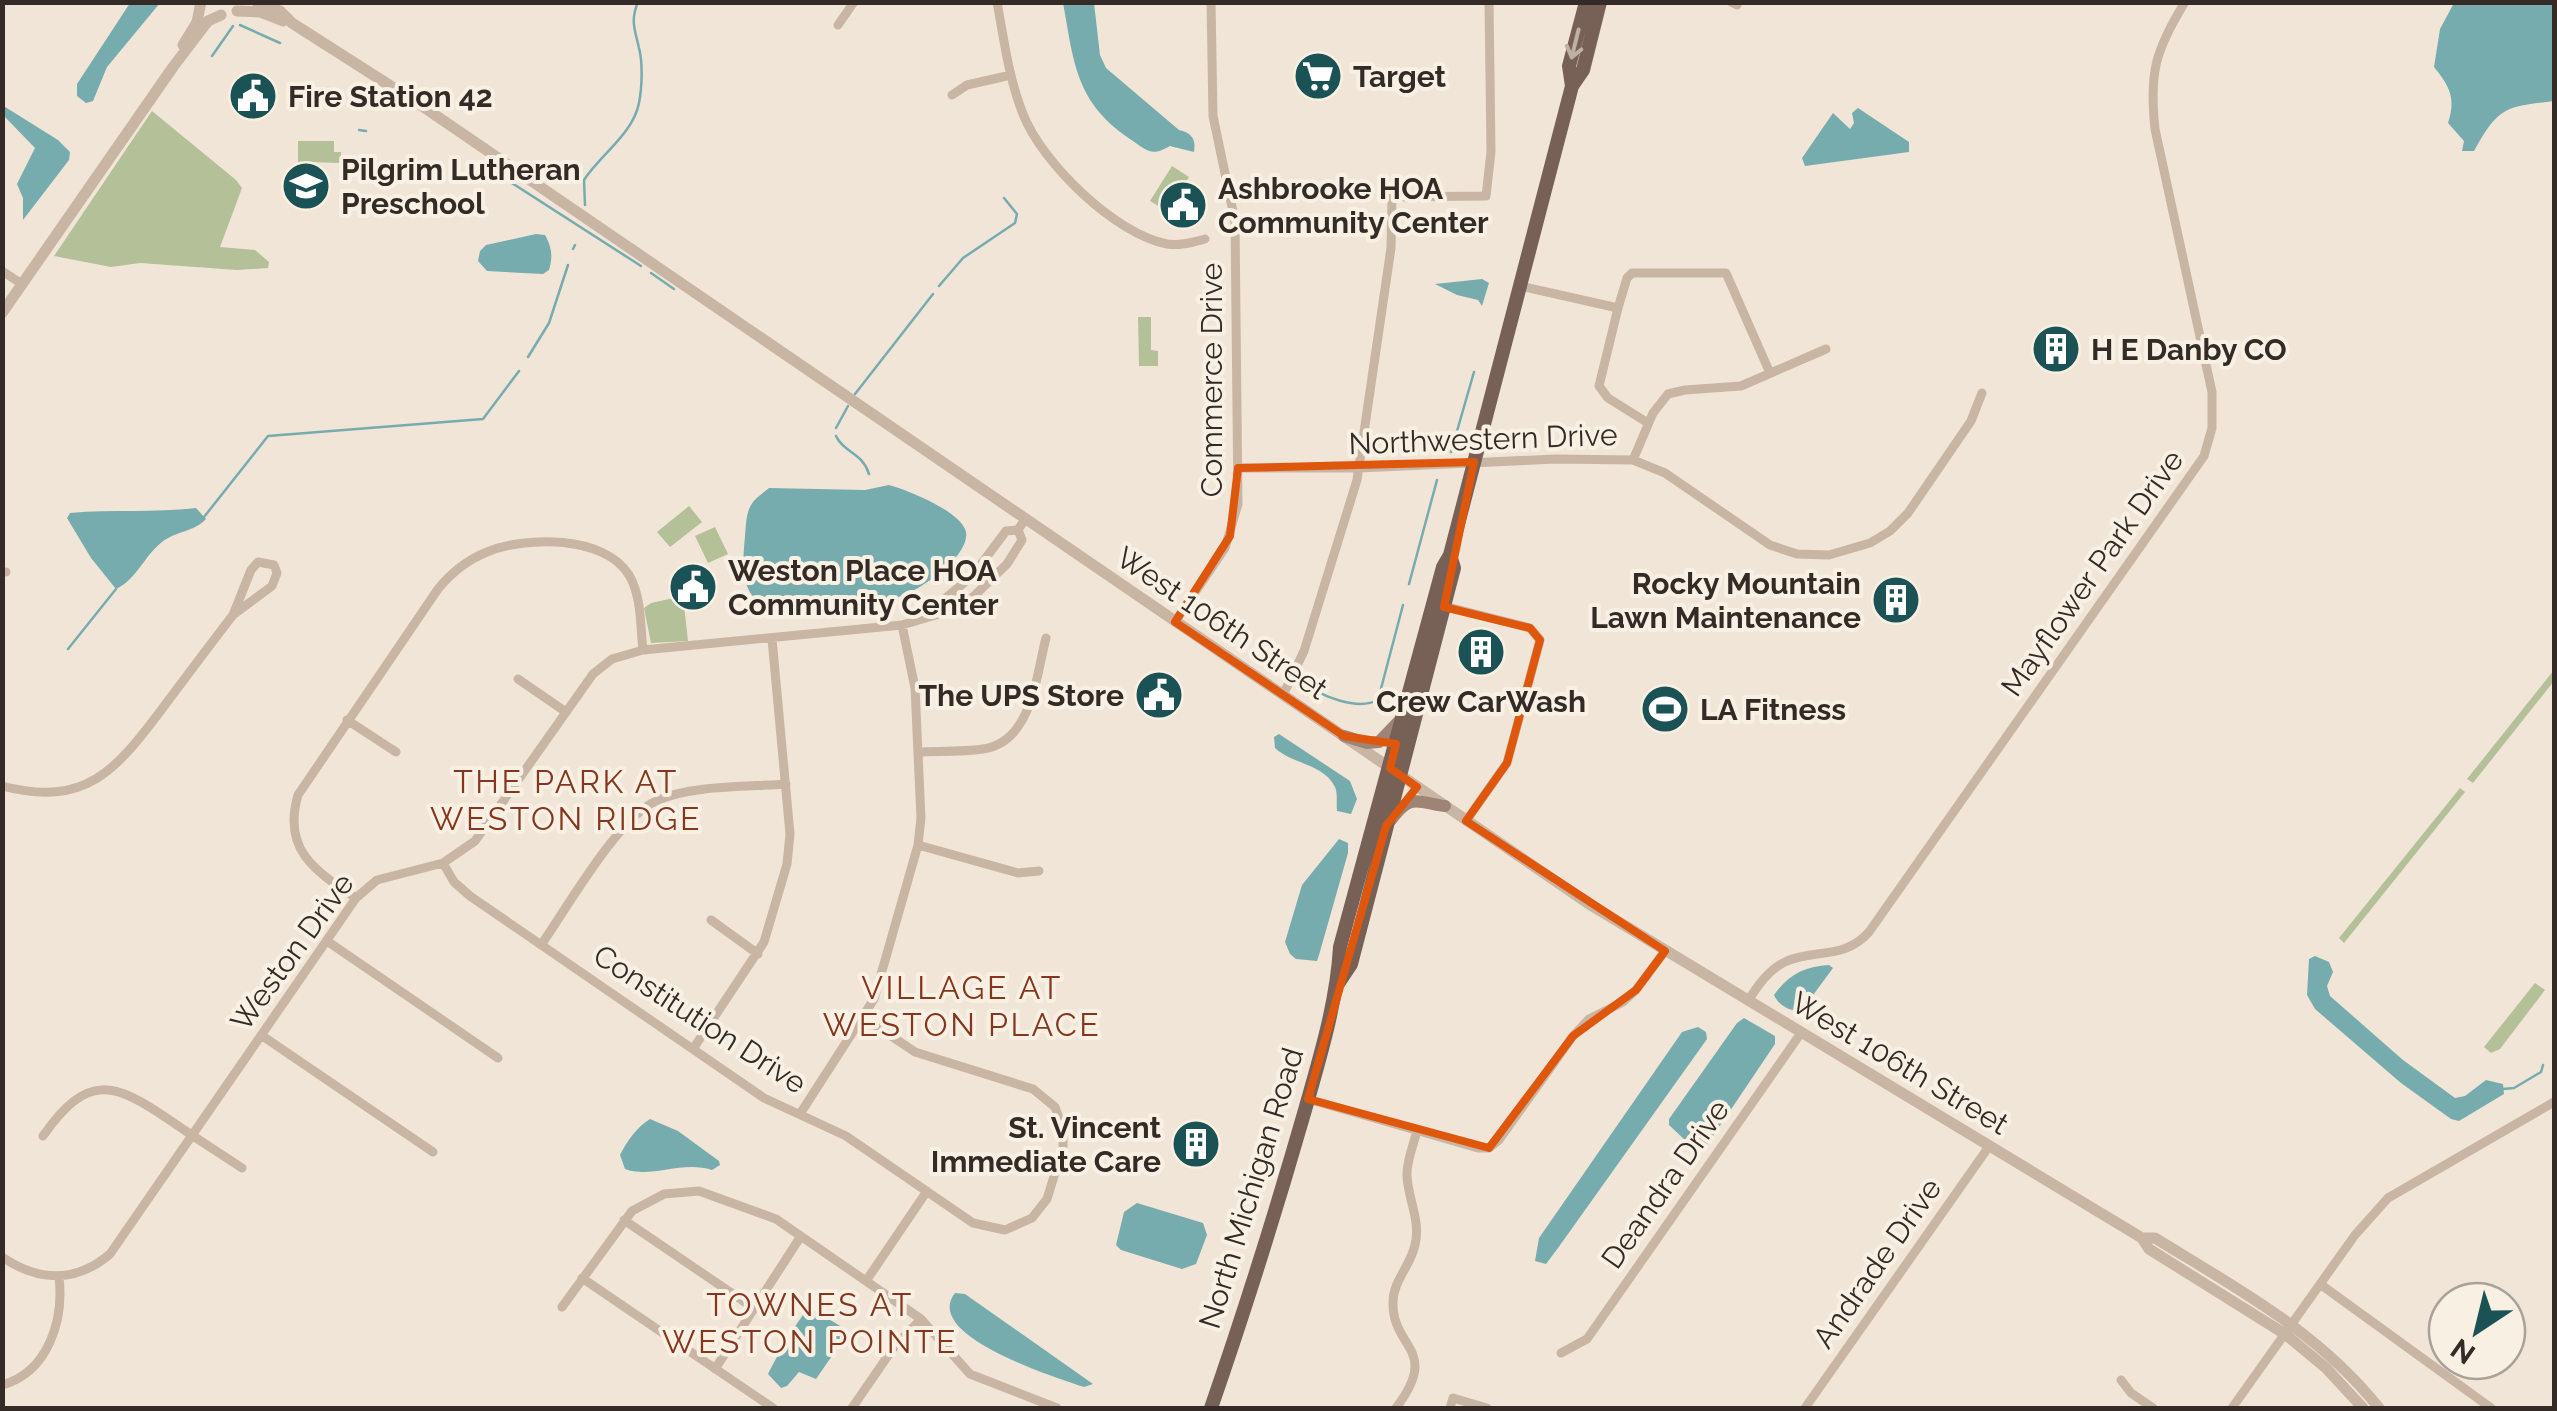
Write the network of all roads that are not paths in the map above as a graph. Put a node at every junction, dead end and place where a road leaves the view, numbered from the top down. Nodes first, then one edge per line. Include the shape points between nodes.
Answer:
1 (202, 2) edge
2 (257, 2) edge
3 (854, 2) edge
4 (997, 2) edge
5 (1212, 2) edge
6 (1489, 2) edge
7 (1586, 2) edge
8 (1600, 2) edge
9 (2185, 2) edge
10 (241, 6) edge
11 (220, 15) junction
12 (292, 22) junction
13 (838, 25) dead end
14 (173, 67) junction
15 (1011, 75) junction
16 (1572, 86) junction
17 (952, 95) dead end
18 (1205, 239) dead end
19 (2, 270) edge
20 (22, 284) junction
21 (1520, 286) junction
22 (1618, 308) junction
23 (2, 313) edge
24 (1826, 349) dead end
25 (1770, 373) junction
26 (1982, 392) dead end
27 (1648, 423) junction
28 (1632, 460) junction
29 (1474, 462) junction
30 (1238, 468) junction
31 (1360, 468) junction
32 (1022, 524) junction
33 (1450, 555) junction
34 (1444, 606) junction
35 (233, 615) junction
36 (932, 615) junction
37 (1175, 622) junction
38 (902, 625) junction
39 (1046, 638) dead end
40 (772, 639) junction
41 (643, 650) junction
42 (518, 679) dead end
43 (1283, 695) junction
44 (566, 712) junction
45 (1404, 716) junction
46 (348, 720) junction
47 (1344, 736) junction
48 (396, 752) dead end
49 (918, 752) junction
50 (1395, 771) junction
51 (786, 784) junction
52 (2, 786) edge
53 (1445, 806) junction
54 (1466, 820) junction
55 (1386, 826) junction
56 (918, 845) junction
57 (443, 863) junction
58 (1039, 871) dead end
59 (356, 898) junction
60 (711, 920) dead end
61 (327, 942) junction
62 (541, 945) junction
63 (1665, 951) junction
64 (758, 954) junction
65 (1338, 982) junction
66 (1748, 1001) junction
67 (863, 1017) junction
68 (1801, 1033) junction
69 (262, 1036) junction
70 (693, 1050) junction
71 (498, 1058) dead end
72 (1308, 1099) junction
73 (2554, 1102) edge
74 (800, 1114) junction
75 (1417, 1130) junction
76 (43, 1136) dead end
77 (193, 1136) junction
78 (1990, 1145) junction
79 (434, 1152) dead end
80 (242, 1168) dead end
81 (927, 1191) junction
82 (624, 1220) junction
83 (801, 1236) junction
84 (2, 1257) edge
85 (59, 1277) junction
86 (582, 1278) junction
87 (866, 1281) junction
88 (2320, 1284) junction
89 (562, 1306) dead end
90 (752, 1308) junction
91 (921, 1319) junction
92 (2288, 1328) junction
93 (1560, 1353) dead end
94 (715, 1369) junction
95 (2121, 1380) dead end
96 (2, 1385) edge
97 (1452, 1403) edge
98 (773, 1408) edge
99 (852, 1408) edge
100 (1058, 1408) edge
101 (1211, 1408) edge
102 (1396, 1408) edge
103 (1487, 1408) edge
104 (1805, 1408) edge
105 (2152, 1408) edge
106 (2232, 1408) edge
107 (2363, 1408) edge
108 (2379, 1408) edge
109 (2491, 1408) edge

1 - 11 street
1 - 14 street
2 - 12 street, West 106th Street
3 - 13 street
4 - 15 street
5 - 30 street, Commerce Drive via 1213,116 1235,216
6 - 31 street via 1486,196 1392,197
7 -> 16 main road, North Michigan Road via 1569,66
8 - 16 main road, North Michigan Road via 1583,70
9 - 66 street, Mayflower Park Drive via 2168,30 2151,87 2212,392 2204,456 1874,927 1842,952 1780,965
10 - 11 street
10 - 12 street, West 106th Street
11 - 14 street via 205,24
12 - 32 street, West 106th Street
14 - 20 street
15 - 17 street via 967,84
15 - 18 street via 1034,137 1083,194 1151,239 1174,245
16 - 21 main road, North Michigan Road
19 - 20 street
20 - 23 street
21 - 22 street
21 - 29 main road, North Michigan Road
22 - 25 street via 1632,274 1726,273
22 - 27 street via 1600,386
24 - 25 street
25 - 27 street via 1728,389 1668,394
26 - 28 street, Northwestern Drive via 1971,421 1908,513 1856,550 1810,556 1784,551 1664,473
27 - 28 street
28 - 29 street, Northwestern Drive
29 - 31 street, Northwestern Drive
29 - 33 main road, North Michigan Road
30 - 31 street, Northwestern Drive
30 - 37 street, Commerce Drive via 1230,536
31 - 43 street via 1304,651
32 - 36 street, Weston Drive via 1006,531
32 - 36 street, Weston Drive via 1022,540 988,585
32 - 37 street, West 106th Street
33 - 34 main road, North Michigan Road via 1454,568
33 - 45 main road, North Michigan Road
34 - 50 main road, North Michigan Road
34 - 54 street via 1530,628 1540,640 1506,763
35 - 35 street via 275,583 278,573 270,562 252,566
35 - 52 street via 112,770 63,792
36 - 38 street, Weston Drive
37 - 43 street, West 106th Street
38 - 40 street, Weston Drive
38 - 49 street via 916,688
39 - 49 street via 1026,713 1011,737 982,749
40 - 41 street, Weston Drive
40 - 51 street
41 - 44 street, Weston Drive via 602,664
41 - 46 street via 634,587 608,554 572,543 502,547 467,562 444,583
42 - 44 street
43 - 47 street, West 106th Street
44 - 57 street, Weston Drive via 479,837
45 - 47 main road via 1379,742
45 - 50 main road, North Michigan Road
46 - 48 street
46 - 59 street via 300,789 294,822 297,844 311,866
47 - 50 street, West 106th Street
49 - 56 street
50 - 53 street, West 106th Street
50 - 55 main road, North Michigan Road
50 - 65 main road, North Michigan Road via 1340,947
51 - 62 street via 678,794 643,808
51 - 64 street via 790,848
53 - 54 street, West 106th Street
53 - 55 main road via 1410,801
54 - 63 street, West 106th Street
55 - 65 main road, North Michigan Road via 1351,964
56 - 58 street via 1018,873
56 - 67 street via 877,990
57 - 59 street, Weston Drive via 383,877
57 - 62 street, Constitution Drive via 464,891
59 - 61 street, Weston Drive
60 - 64 street
61 - 69 street, Weston Drive
61 - 71 street
62 - 70 street, Constitution Drive
63 - 66 street, West 106th Street
63 - 75 street via 1623,1002 1589,1018 1489,1148
64 - 70 street
65 - 72 main road, North Michigan Road
66 - 68 street, West 106th Street
67 - 74 street
67 - 81 street, Constitution Drive via 914,1052 1033,1089 1062,1120 1064,1138 1044,1203 1026,1222 994,1230
68 - 78 street, West 106th Street
68 - 93 street, Deandra Drive via 1587,1338
69 - 77 street, Weston Drive
69 - 79 street
70 - 74 street, Constitution Drive
72 - 75 street
72 - 101 main road, North Michigan Road
73 - 88 street via 2388,1198
74 - 81 street, Constitution Drive via 846,1136
75 - 102 street via 1406,1173 1415,1246 1393,1296 1394,1318 1415,1364
76 - 77 street via 70,1102 109,1090 140,1100
77 - 80 street
77 - 85 street, Weston Drive via 110,1254
78 - 92 street, West 106th Street via 2142,1238 2149,1249
78 - 104 street, Andrade Drive
81 - 87 street
82 - 83 street via 656,1197 698,1190 765,1214
82 - 86 street
82 - 90 street
83 - 87 street
83 - 90 street
84 - 85 street via 34,1274
85 - 96 street via 59,1319 51,1340 27,1374
86 - 89 street
86 - 94 street
87 - 91 street
88 - 92 street
88 - 109 street
90 - 94 street
91 - 99 street
91 - 100 street via 970,1374
92 - 106 street
92 - 107 street, West 106th Street
92 - 108 street, West 106th Street via 2342,1366
94 - 98 street
95 - 105 street
97 - 103 street

